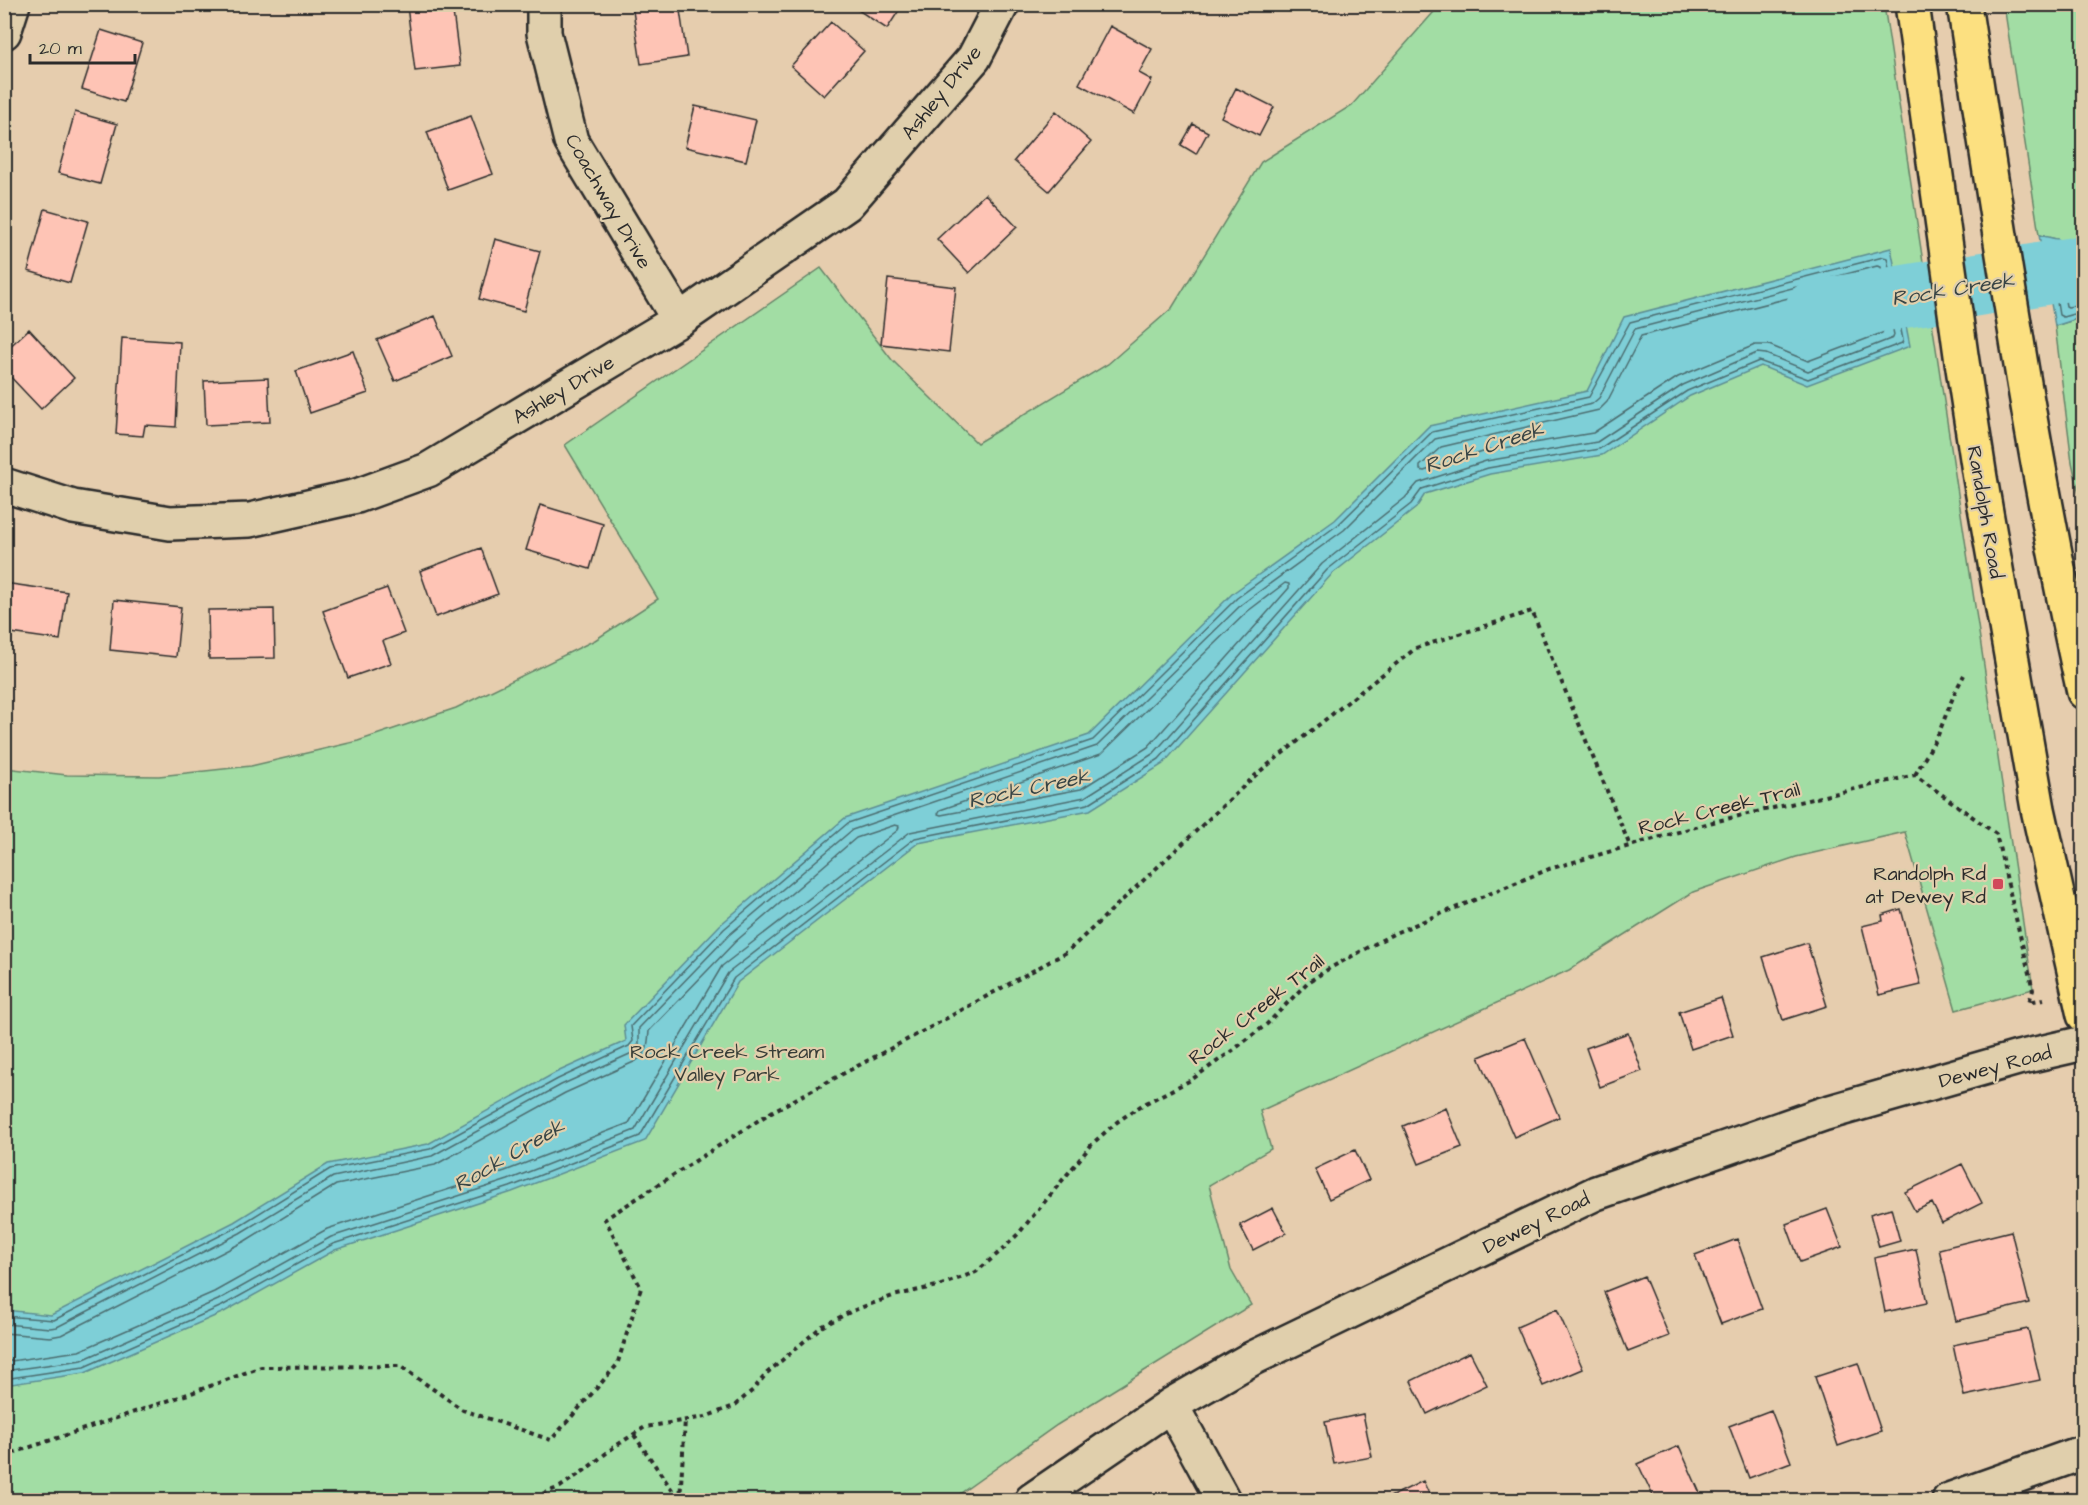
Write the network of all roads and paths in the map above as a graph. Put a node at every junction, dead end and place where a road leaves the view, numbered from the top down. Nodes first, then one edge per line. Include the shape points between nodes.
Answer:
1 (13, 4) edge
2 (544, 4) edge
3 (1002, 4) edge
4 (1912, 4) edge
5 (1964, 4) edge
6 (4, 32) edge
7 (679, 320) junction
8 (4, 485) edge
9 (1964, 675) dead end
10 (2084, 692) edge
11 (1915, 775) junction
12 (1630, 846) junction
13 (2029, 1002) dead end
14 (2084, 1015) edge
15 (2084, 1043) edge
16 (1171, 1405) junction
17 (685, 1420) junction
18 (633, 1434) junction
19 (2084, 1452) edge
20 (4, 1456) edge
21 (526, 1500) edge
22 (680, 1500) edge
23 (1032, 1500) edge
24 (1223, 1500) edge
25 (1949, 1500) edge

1 - 6 street
2 - 7 street, Coachway Drive via 544,33 571,141
3 - 7 street, Ashley Drive via 974,58 847,204
4 - 14 main road, Randolph Road via 1980,478 2038,809
5 - 10 main road via 2017,347 2057,571
7 - 8 street, Ashley Drive via 428,470 357,496 250,520 170,523 72,507
9 - 11 path via 1938,735
11 - 12 path, Rock Creek Trail via 1713,822
11 - 13 path via 1996,834 2032,990
12 - 17 path, Rock Creek Trail via 1549,869 1395,933 1330,968 1307,983 1267,1024 1236,1048 1191,1080 1117,1122 1094,1143 1019,1233 976,1272 852,1311 821,1327 734,1407
12 - 20 path via 1532,611 1416,648 1259,772 1067,952 772,1111 605,1219 640,1288 617,1365 551,1440 463,1410 400,1366 261,1367
15 - 16 street, Dewey Road via 1822,1114 1596,1193 1251,1359
16 - 23 street, Dewey Road
16 - 24 street
17 - 18 path, Rock Creek Trail via 645,1426
17 - 22 path
18 - 21 path, Rock Creek Trail via 560,1487
18 - 22 path
19 - 25 street

